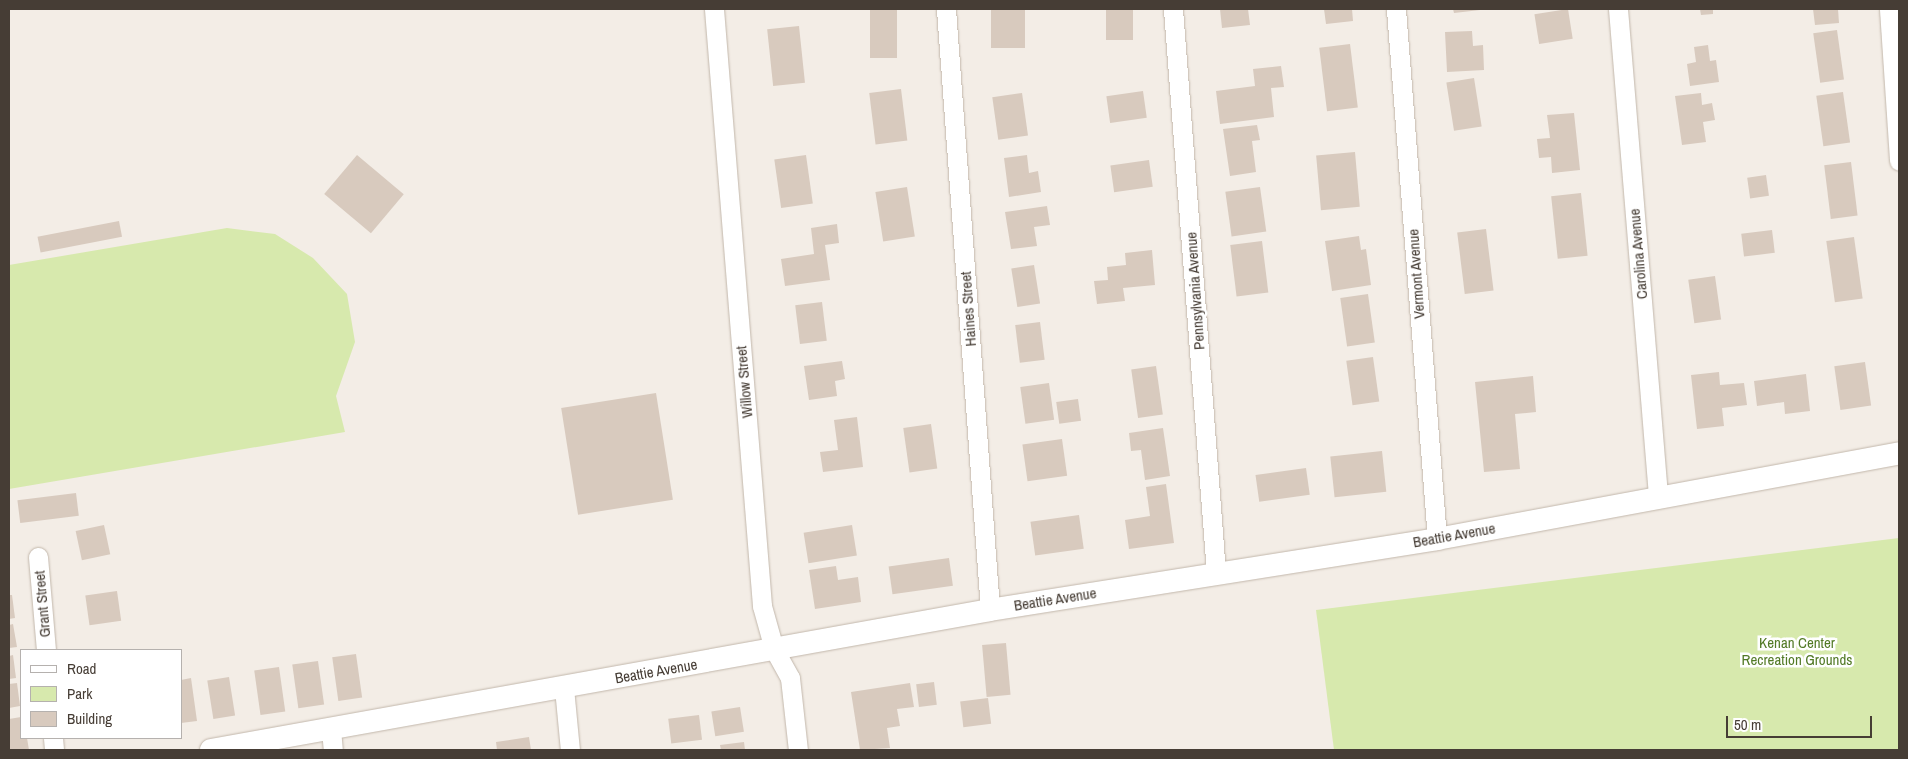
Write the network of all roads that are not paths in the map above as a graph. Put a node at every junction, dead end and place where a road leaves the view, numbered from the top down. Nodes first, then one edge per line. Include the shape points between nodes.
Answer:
1 (714, 9) edge
2 (946, 9) edge
3 (1173, 9) edge
4 (1396, 9) edge
5 (1618, 9) edge
6 (1889, 9) edge
7 (1898, 132) edge
8 (1899, 161) edge
9 (1899, 453) edge
10 (1658, 498) junction
11 (1437, 538) junction
12 (38, 557) dead end
13 (1216, 573) junction
14 (990, 610) junction
15 (46, 649) edge
16 (774, 649) junction
17 (564, 688) junction
18 (332, 740) edge
19 (211, 750) edge
20 (570, 750) edge
21 (798, 750) edge

1 - 16 street, Willow Street via 762,606
2 - 14 street, Haines Street
3 - 13 street, Pennsylvania Avenue
4 - 11 street, Vermont Avenue
5 - 10 street, Carolina Avenue
6 - 7 street
7 - 8 street
9 - 10 street, Beattie Avenue
10 - 11 street, Beattie Avenue
11 - 13 street, Beattie Avenue
12 - 15 street, Grant Street
13 - 14 street, Beattie Avenue
14 - 16 street, Beattie Avenue
16 - 17 street, Beattie Avenue
16 - 21 street, Willow Street via 790,678
17 - 18 street, Beattie Avenue
17 - 20 street
18 - 19 street, Beattie Avenue

